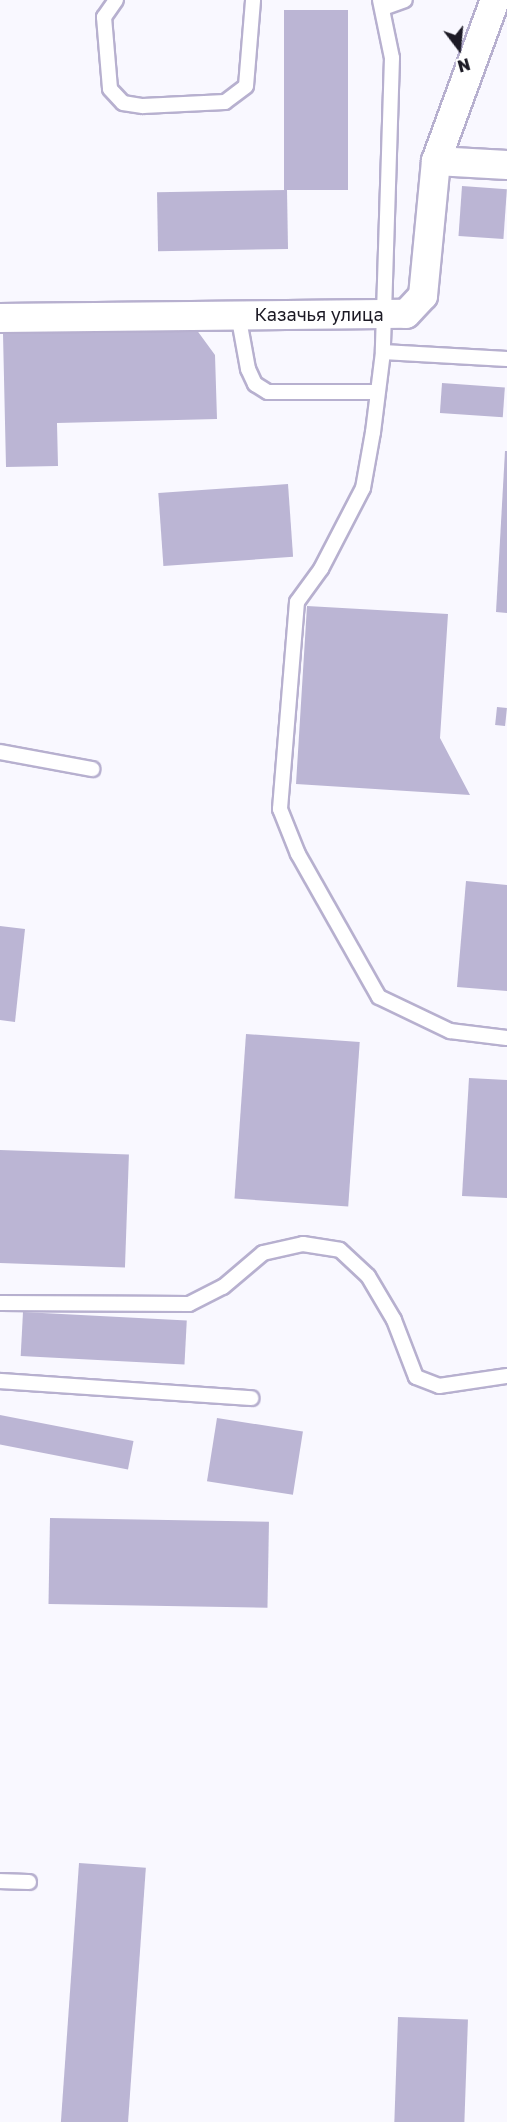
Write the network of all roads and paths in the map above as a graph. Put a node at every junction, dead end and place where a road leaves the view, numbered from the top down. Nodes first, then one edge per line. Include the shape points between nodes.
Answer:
1 (116, 0) edge
2 (253, 0) edge
3 (405, 0) edge
4 (495, 0) edge
5 (383, 4) edge
6 (436, 161) junction
7 (507, 165) edge
8 (238, 314) junction
9 (382, 314) junction
10 (0, 318) edge
11 (383, 352) junction
12 (507, 360) edge
13 (377, 392) junction
14 (0, 752) edge
15 (92, 769) dead end
16 (507, 1038) edge
17 (0, 1302) edge
18 (507, 1376) edge
19 (0, 1381) edge
20 (251, 1398) dead end
21 (0, 1881) edge
22 (29, 1882) dead end

1 - 2 lane via 104,17 110,89 123,103 143,106 225,102 246,86
3 - 5 lane
4 - 6 street, Казачья улица
5 - 9 lane via 392,58
6 - 7 street
6 - 9 street, Казачья улица via 423,296 406,314
8 - 9 street, Казачья улица
8 - 10 street, Казачья улица
8 - 13 lane via 248,369 255,384 268,392
9 - 11 lane
11 - 12 lane
11 - 13 lane
13 - 16 lane via 363,488 321,570 297,602 280,809 298,854 379,997 450,1031
14 - 15 lane
17 - 18 lane via 189,1304 223,1287 262,1253 303,1244 340,1250 368,1276 394,1320 416,1377 439,1386
19 - 20 lane
21 - 22 lane

